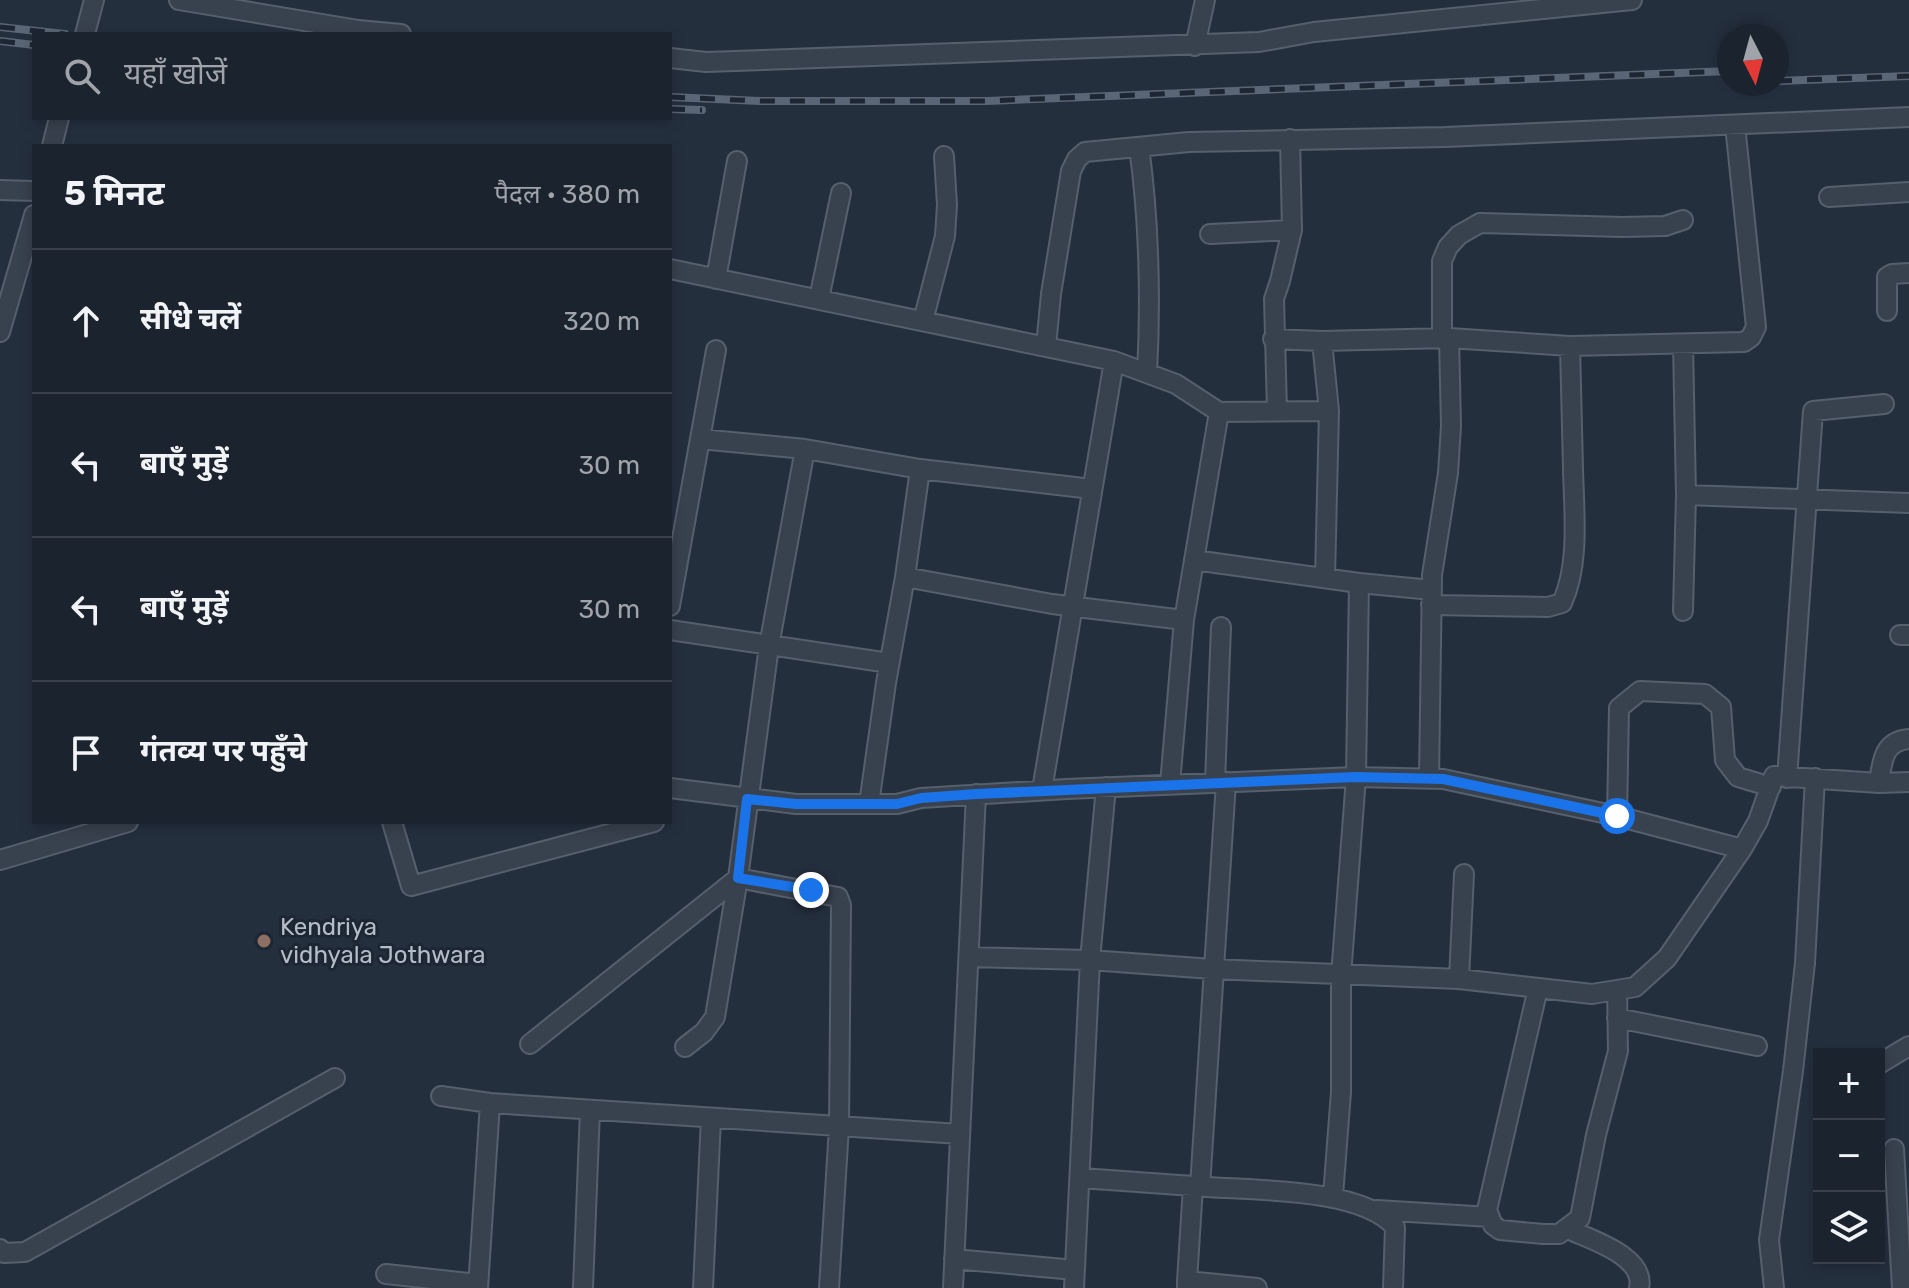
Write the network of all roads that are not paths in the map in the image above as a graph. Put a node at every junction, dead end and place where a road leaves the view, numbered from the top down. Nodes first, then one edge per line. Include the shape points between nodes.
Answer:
1 (94, 0) edge
2 (179, 0) edge
3 (1205, 0) edge
4 (1632, 0) edge
5 (86, 32) edge
6 (380, 32) edge
7 (1195, 46) junction
8 (672, 58) edge
9 (1909, 117) edge
10 (58, 120) edge
11 (1735, 125) junction
12 (1290, 139) junction
13 (52, 144) edge
14 (1139, 147) junction
15 (944, 156) dead end
16 (737, 161) dead end
17 (0, 190) edge
18 (32, 191) edge
19 (1909, 192) edge
20 (841, 193) dead end
21 (1829, 197) dead end
22 (1683, 220) dead end
23 (32, 222) edge
24 (1292, 230) junction
25 (1210, 234) dead end
26 (672, 269) edge
27 (1909, 273) edge
28 (716, 279) junction
29 (819, 299) junction
30 (1887, 311) dead end
31 (923, 321) junction
32 (0, 332) edge
33 (1446, 338) junction
34 (1273, 339) junction
35 (1322, 341) junction
36 (1683, 344) junction
37 (1046, 346) junction
38 (1570, 346) junction
39 (716, 350) dead end
40 (1114, 361) junction
41 (1147, 373) junction
42 (1884, 404) dead end
43 (1277, 411) junction
44 (1329, 411) junction
45 (1219, 412) junction
46 (700, 439) junction
47 (805, 449) junction
48 (920, 469) junction
49 (1092, 489) junction
50 (1686, 495) junction
51 (1806, 499) junction
52 (1909, 503) edge
53 (1194, 560) junction
54 (905, 577) junction
55 (1325, 578) junction
56 (1359, 583) junction
57 (672, 595) edge
58 (1431, 597) junction
59 (1074, 606) junction
60 (1683, 611) dead end
61 (1184, 620) junction
62 (1221, 627) dead end
63 (672, 630) edge
64 (769, 646) junction
65 (889, 663) junction
66 (1909, 739) edge
67 (1356, 777) junction
68 (1429, 778) junction
69 (1815, 778) junction
70 (1220, 782) junction
71 (1779, 782) junction
72 (1909, 782) edge
73 (1879, 783) junction
74 (1170, 784) junction
75 (1106, 787) junction
76 (672, 788) edge
77 (1042, 790) junction
78 (976, 794) junction
79 (747, 799) junction
80 (869, 804) junction
81 (1617, 816) junction
82 (121, 824) edge
83 (393, 824) edge
84 (646, 824) edge
85 (1742, 849) junction
86 (0, 860) edge
87 (1464, 874) dead end
88 (738, 878) junction
89 (969, 957) junction
90 (1090, 960) junction
91 (1212, 969) junction
92 (1341, 976) junction
93 (1459, 979) junction
94 (1538, 988) junction
95 (1617, 990) junction
96 (1617, 1018) junction
97 (530, 1044) dead end
98 (1757, 1046) dead end
99 (1909, 1046) edge
100 (685, 1047) dead end
101 (1885, 1060) edge
102 (335, 1078) dead end
103 (441, 1096) dead end
104 (490, 1103) junction
105 (590, 1110) junction
106 (711, 1118) junction
107 (839, 1127) junction
108 (960, 1134) junction
109 (1894, 1149) dead end
110 (1081, 1178) junction
111 (1196, 1186) junction
112 (1333, 1196) junction
113 (1374, 1210) junction
114 (1490, 1217) junction
115 (1568, 1229) junction
116 (0, 1249) edge
117 (954, 1259) junction
118 (386, 1274) dead end
119 (1075, 1279) edge
120 (1187, 1284) edge
121 (478, 1286) edge
122 (583, 1288) edge
123 (703, 1288) edge
124 (829, 1288) edge
125 (953, 1288) edge
126 (1257, 1288) edge
127 (1393, 1288) edge
128 (1639, 1288) edge
129 (1774, 1288) edge
130 (1902, 1288) edge

1 - 5 street
2 - 6 street
3 - 7 street
4 - 7 street
7 - 8 street via 706,62
9 - 11 street
10 - 13 street
11 - 12 street
11 - 36 street via 1756,327 1744,342
12 - 14 street
12 - 24 street
14 - 37 street via 1085,152 1071,171
14 - 41 street
15 - 31 street via 945,236
16 - 28 street
17 - 18 street
19 - 21 street
20 - 29 street
22 - 33 street via 1622,227 1480,223 1459,235 1442,261
23 - 32 street
24 - 25 street
24 - 34 street via 1274,299
26 - 28 street
27 - 30 street via 1888,276
28 - 29 street
29 - 31 street
31 - 37 street
33 - 35 street
33 - 38 street
33 - 58 street via 1451,426
34 - 35 street
34 - 43 street
35 - 44 street
36 - 38 street
36 - 50 street
37 - 40 street
38 - 58 street via 1573,552 1562,603 1548,607
39 - 46 street
40 - 41 street
40 - 49 street
41 - 45 street via 1176,384
42 - 51 street via 1813,411
43 - 44 street
43 - 45 street
44 - 55 street
45 - 53 street
46 - 47 street
46 - 57 street
47 - 48 street
47 - 64 street
48 - 49 street
48 - 54 street
49 - 59 street
50 - 51 street
50 - 60 street
51 - 52 street
51 - 71 street
53 - 55 street
53 - 61 street
54 - 59 street
54 - 65 street
55 - 56 street
56 - 58 street
56 - 67 street
58 - 68 street
59 - 61 street
59 - 77 street
61 - 74 street
62 - 70 street
63 - 64 street
64 - 65 street
64 - 79 street
65 - 80 street
66 - 73 street via 1883,755
67 - 68 street
67 - 70 street
67 - 92 street
68 - 81 street
69 - 71 street
69 - 73 street
69 - 129 street via 1805,963 1769,1240
70 - 74 street
70 - 91 street
71 - 81 street via 1738,777 1725,760 1721,707 1713,698 1640,691 1619,708
71 - 85 street
72 - 73 street
74 - 75 street
75 - 77 street
75 - 90 street
76 - 79 street
77 - 78 street
78 - 80 street
78 - 89 street
79 - 80 street
79 - 88 street
81 - 85 street
82 - 86 street
83 - 84 street via 411,886
85 - 95 street via 1667,958 1635,987
87 - 93 street
88 - 97 street
88 - 100 street via 715,1017
88 - 107 street via 838,897
89 - 90 street
89 - 108 street
90 - 91 street
90 - 110 street
91 - 92 street
91 - 111 street
92 - 93 street
92 - 112 street via 1341,1092
93 - 94 street
94 - 95 street via 1592,994
94 - 114 street via 1487,1210
95 - 96 street
96 - 98 street
96 - 115 street via 1618,1051 1580,1218
99 - 101 street
102 - 116 street via 25,1252
103 - 104 street
104 - 105 street
104 - 121 street
105 - 106 street
105 - 122 street
106 - 107 street
106 - 123 street
107 - 108 street
107 - 124 street
108 - 117 street
109 - 130 street
110 - 111 street
110 - 119 street
111 - 112 street
111 - 120 street
112 - 113 street
113 - 114 street
113 - 127 street via 1395,1227
114 - 115 street via 1500,1230 1559,1234
115 - 128 street via 1627,1258 1637,1270
117 - 119 street
117 - 125 street
118 - 121 street
120 - 126 street

